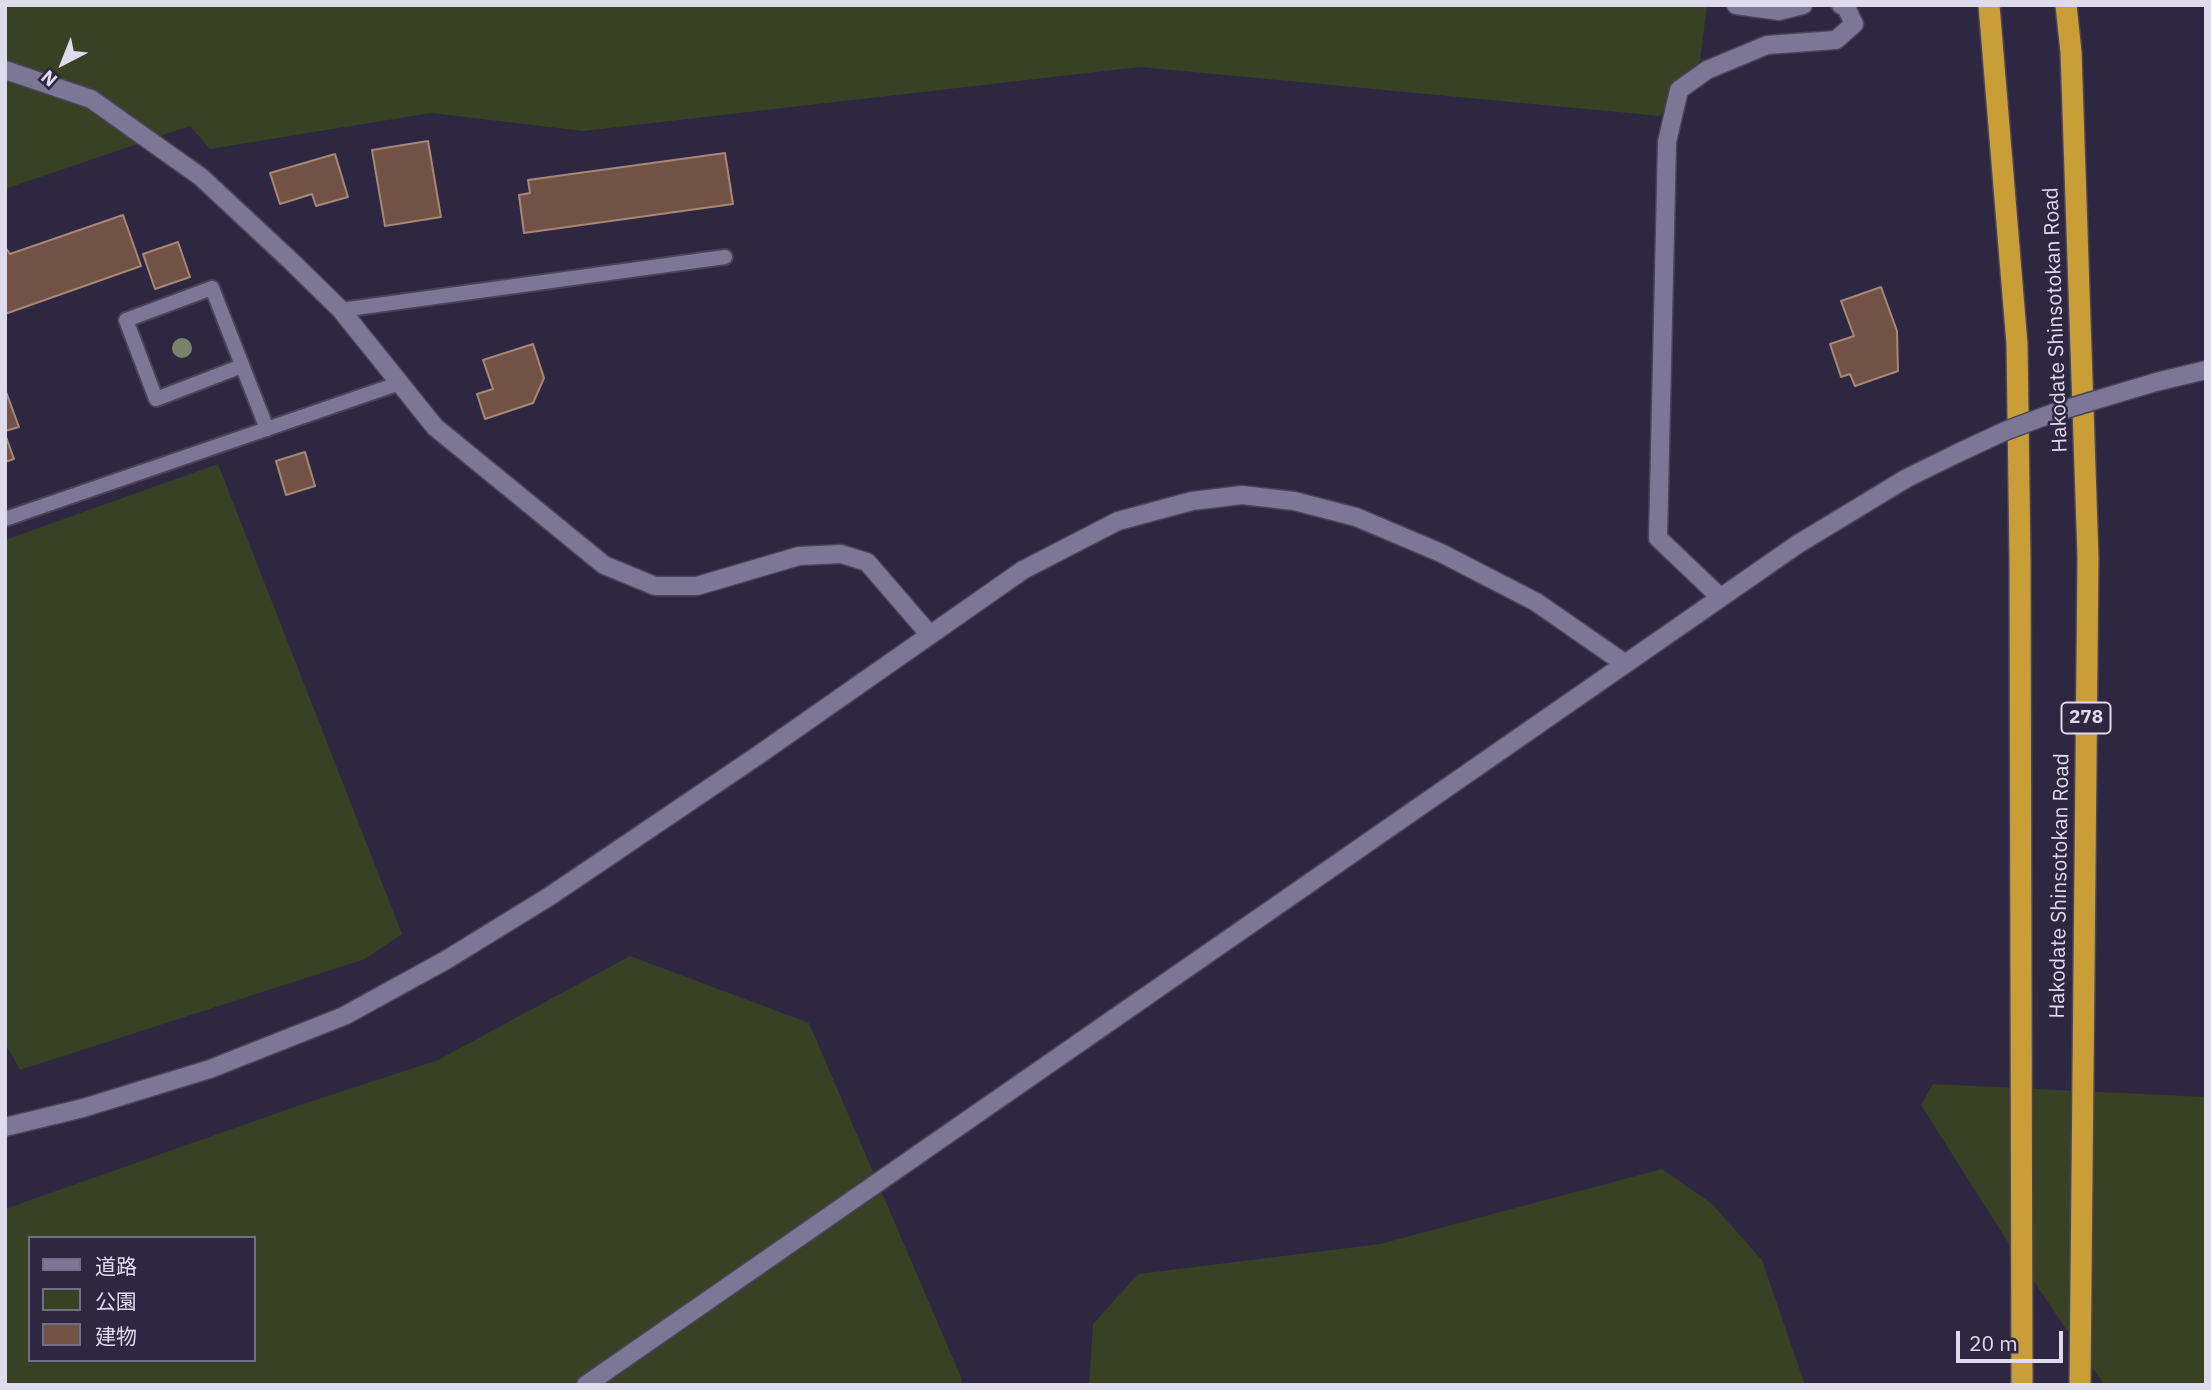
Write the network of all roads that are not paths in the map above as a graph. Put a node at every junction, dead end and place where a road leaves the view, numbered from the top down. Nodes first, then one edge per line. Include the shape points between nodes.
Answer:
1 (1736, 5) edge
2 (1803, 5) edge
3 (1841, 5) edge
4 (1982, 5) edge
5 (1989, 5) edge
6 (2066, 5) edge
7 (2073, 5) edge
8 (2071, 52) junction
9 (1992, 53) junction
10 (5, 70) edge
11 (725, 257) dead end
12 (341, 310) junction
13 (242, 366) junction
14 (2206, 370) edge
15 (400, 383) junction
16 (267, 429) junction
17 (5, 519) edge
18 (1720, 597) junction
19 (930, 635) junction
20 (1624, 663) junction
21 (5, 1127) edge
22 (586, 1385) edge
23 (2022, 1385) edge
24 (2080, 1385) edge

1 - 2 street via 1779,11
3 - 18 street via 1854,24 1836,40 1767,45 1707,70 1679,90 1667,142 1658,538
4 - 9 highway
5 - 9 highway
6 - 8 highway, 278
7 - 8 highway
8 - 24 highway, Hakodate Shinsotokan Road / 278 via 2088,557
9 - 23 highway, Hakodate Shinsotokan Road via 2017,344
10 - 12 street via 91,99 201,177
11 - 12 lane
12 - 15 street
13 - 13 lane via 212,288 126,320 156,399
13 - 16 lane
14 - 18 street, bridge via 2006,430 1907,478
15 - 16 lane
15 - 19 street via 435,427 604,565 654,586 697,586 799,556 841,554 867,562
16 - 17 lane
18 - 20 street
19 - 20 street via 1023,570 1118,521 1192,501 1242,495 1294,501 1356,517 1441,553 1536,602
19 - 21 street via 550,896 344,1016 210,1069
20 - 22 street

